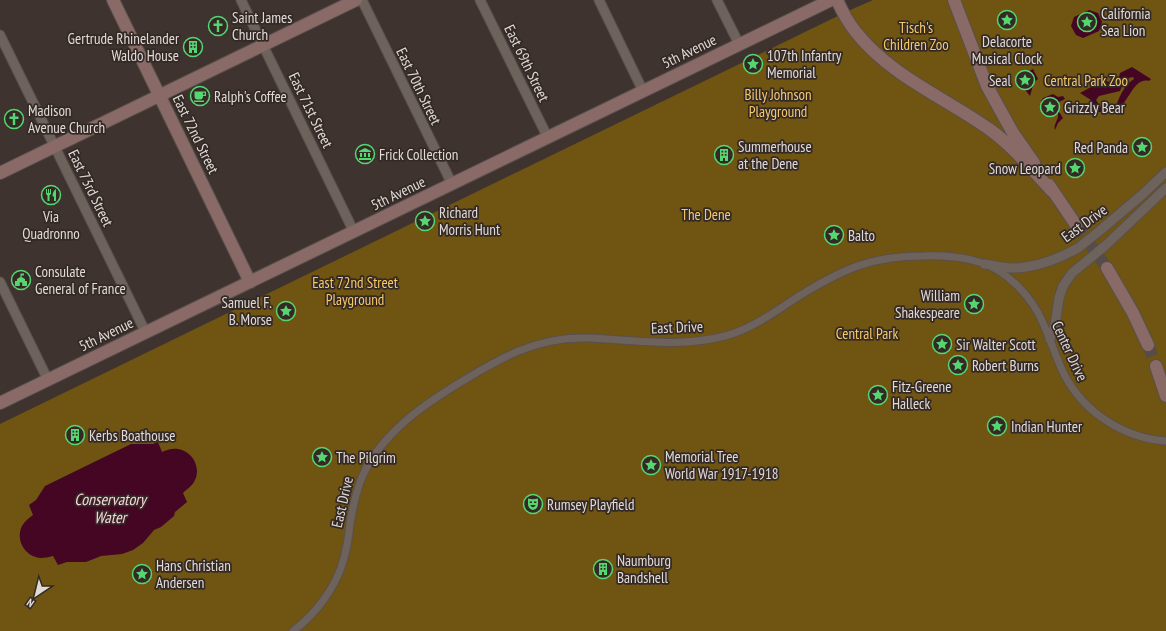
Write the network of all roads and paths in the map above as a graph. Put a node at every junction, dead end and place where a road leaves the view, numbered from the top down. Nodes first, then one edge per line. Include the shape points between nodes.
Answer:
1 (113, 0) edge
2 (241, 0) edge
3 (356, 0) edge
4 (362, 0) edge
5 (480, 0) edge
6 (599, 0) edge
7 (717, 0) edge
8 (831, 0) edge
9 (837, 0) edge
10 (954, 0) edge
11 (0, 35) edge
12 (264, 44) junction
13 (739, 44) junction
14 (643, 91) junction
15 (160, 95) junction
16 (548, 138) junction
17 (55, 146) junction
18 (1166, 172) edge
19 (0, 173) edge
20 (452, 184) junction
21 (1166, 188) edge
22 (1052, 191) junction
23 (1076, 225) tunnel mouth
24 (354, 232) junction
25 (984, 264) junction
26 (1107, 268) tunnel mouth
27 (0, 282) edge
28 (250, 282) junction
29 (146, 332) junction
30 (1050, 339) junction
31 (1148, 345) tunnel mouth
32 (1156, 366) tunnel mouth
33 (48, 380) junction
34 (1166, 396) edge
35 (0, 404) edge
36 (1166, 441) edge
37 (293, 631) edge

1 - 15 main road, East 72nd Street
2 - 12 street, East 71st Street
3 - 12 main road
4 - 20 street, East 70th Street
5 - 16 street, East 69th Street
6 - 14 street
7 - 13 street
8 - 13 main road, 5th Avenue
9 - 22 main road via 855,31 893,68 999,137
10 - 22 main road via 980,70 1005,120
11 - 17 street, East 73rd Street
12 - 15 main road
12 - 24 street, East 71st Street
13 - 14 main road, 5th Avenue
14 - 16 main road, 5th Avenue
15 - 17 main road
15 - 28 main road, East 72nd Street
16 - 20 main road, 5th Avenue
17 - 19 main road
17 - 29 street, East 73rd Street
18 - 25 street, East Drive, bridge via 1078,248 1045,263 1034,265 1012,268
20 - 24 main road, 5th Avenue
21 - 30 street, bridge via 1106,245 1072,273 1063,286
22 - 23 main road
24 - 28 main road, 5th Avenue
25 - 30 street, Center Drive via 1009,279 1023,292 1040,317
25 - 37 street, East Drive via 960,258 930,256 890,258 844,271 758,323 731,334 680,343 588,338 554,340 508,354 426,404 399,426 368,462 354,498 346,551 337,577 314,612
26 - 31 main road
27 - 33 street
28 - 29 main road, 5th Avenue
29 - 33 main road, 5th Avenue
30 - 36 street, Center Drive via 1059,364 1071,385 1094,412 1129,433
32 - 34 main road
33 - 35 main road, 5th Avenue

